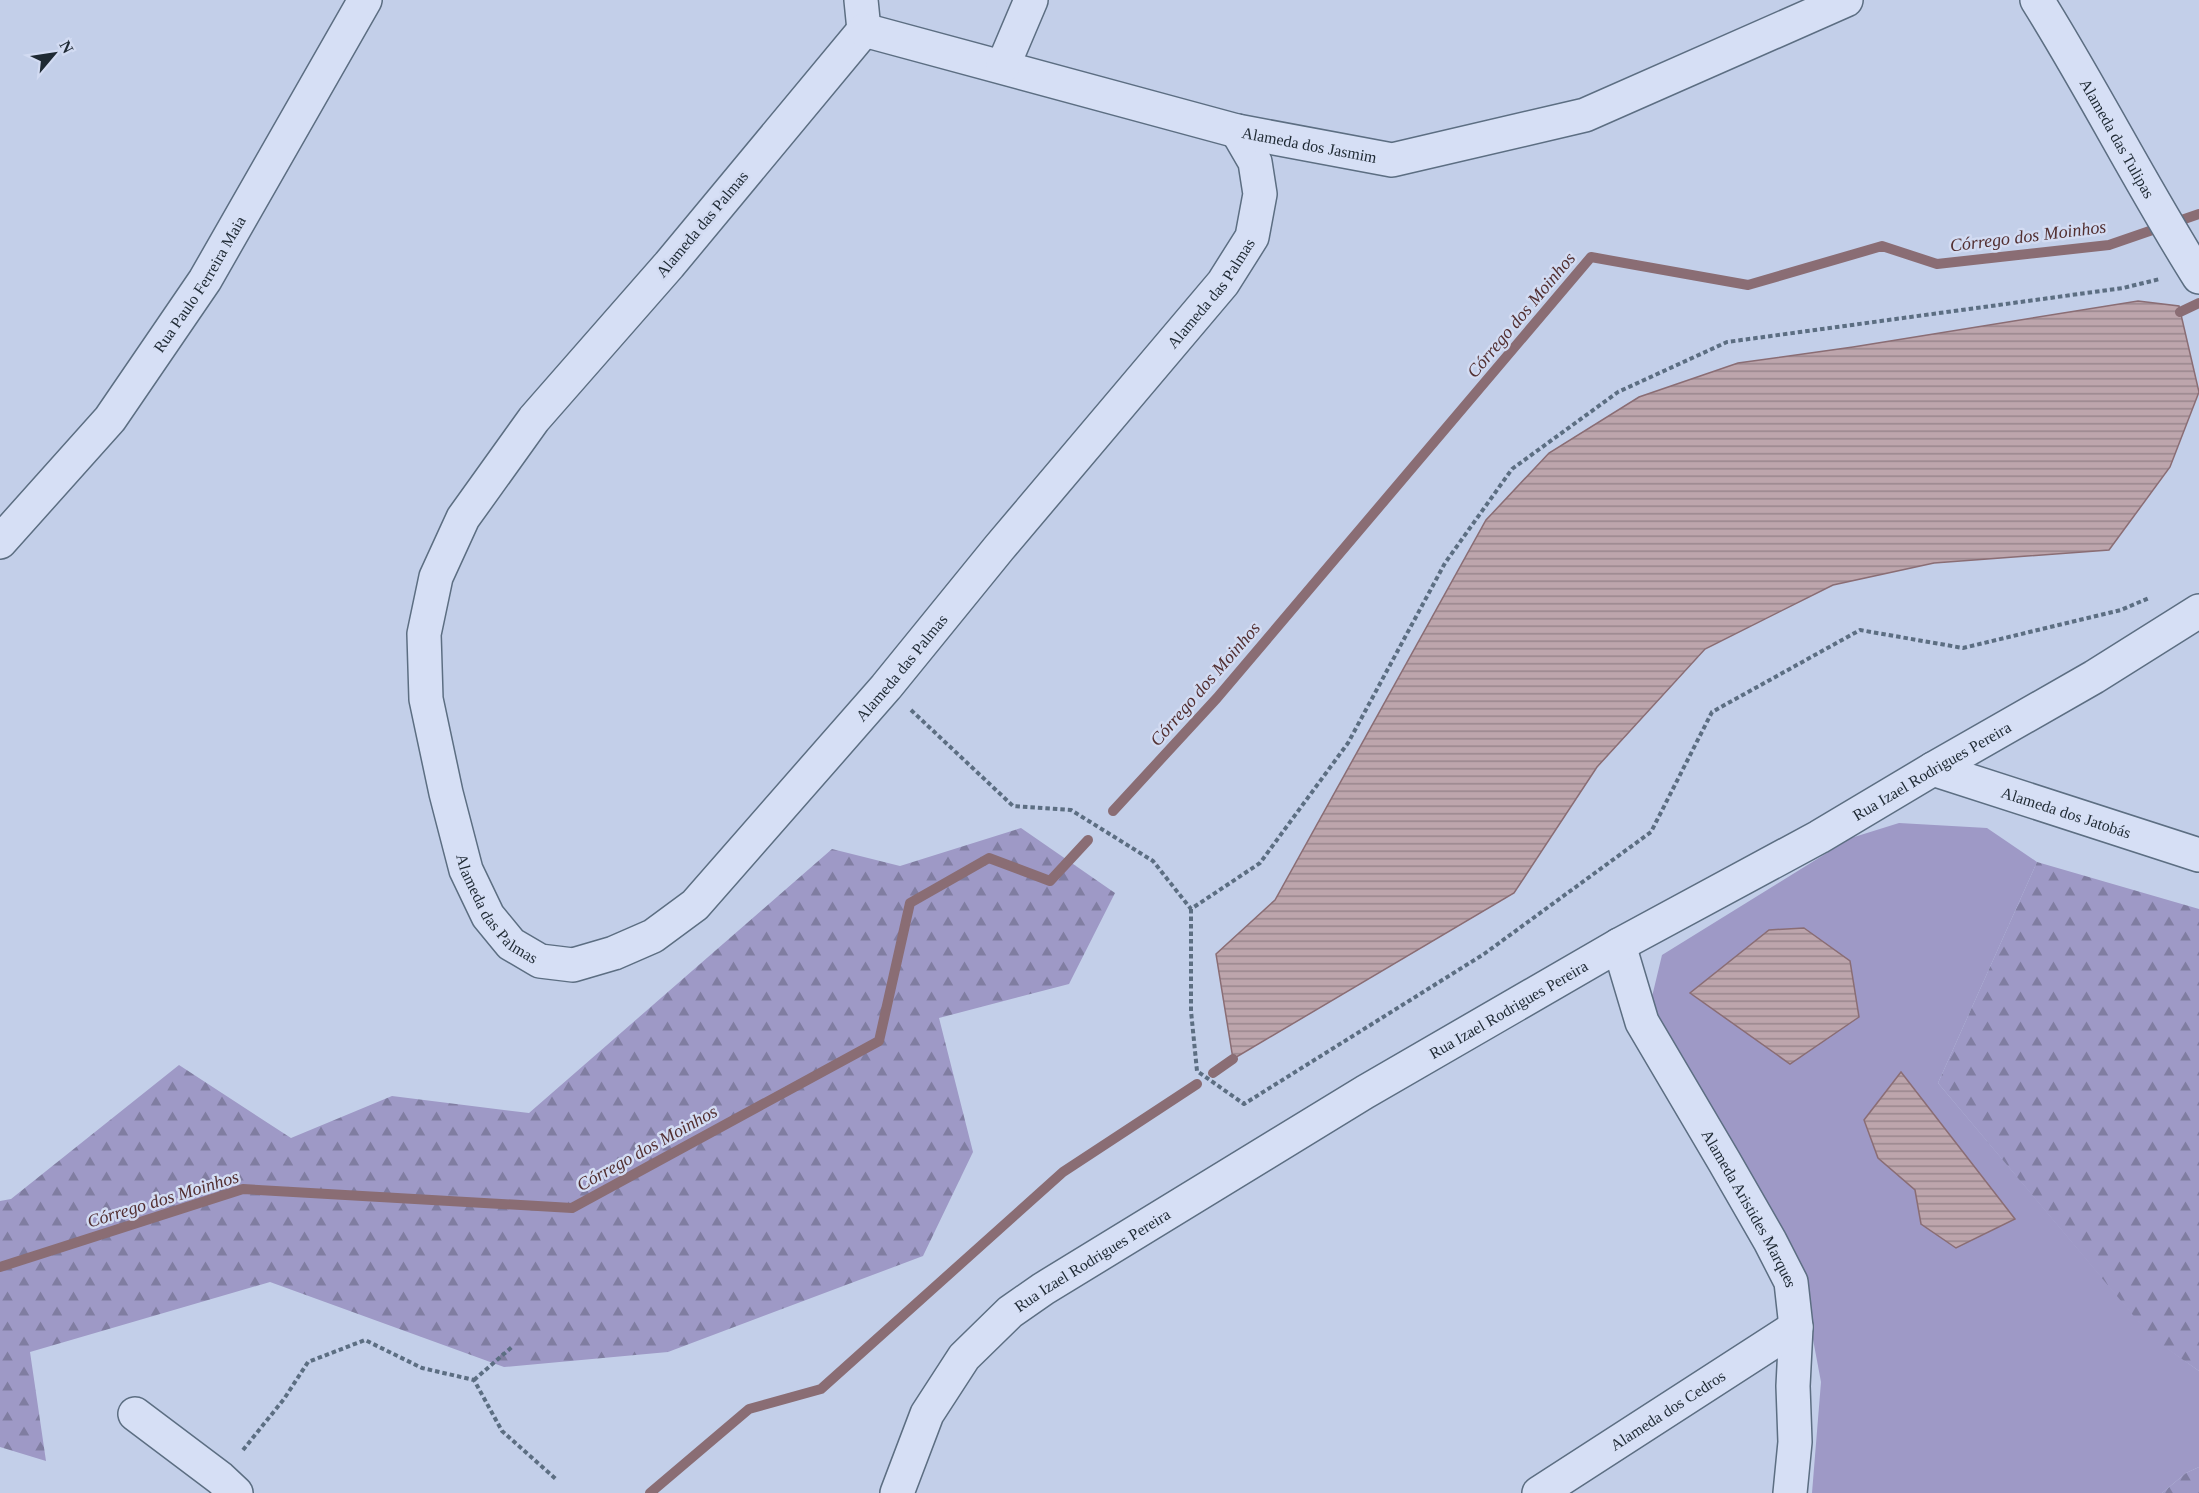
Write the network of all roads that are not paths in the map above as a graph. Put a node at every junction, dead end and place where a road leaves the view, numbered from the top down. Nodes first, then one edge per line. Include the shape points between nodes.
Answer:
1 (365, 0) edge
2 (1031, 0) edge
3 (1846, 0) edge
4 (2037, 0) edge
5 (863, 15) edge
6 (1003, 66) junction
7 (1237, 131) junction
8 (2188, 260) edge
9 (0, 542) edge
10 (2199, 610) edge
11 (1933, 769) junction
12 (2199, 855) edge
13 (1619, 945) junction
14 (1796, 1327) junction
15 (135, 1414) dead end
16 (228, 1486) edge
17 (897, 1493) edge
18 (1539, 1493) edge
19 (1790, 1493) edge

1 - 9 street, Rua Paulo Ferreira Maia via 206,280 110,419
2 - 6 street
3 - 7 street, Alameda dos Jasmim via 1585,115 1392,160
4 - 8 street, Alameda das Tulipas
5 - 6 street, Alameda dos Jasmim
5 - 7 street, Alameda das Palmas via 669,265 534,419 463,518 436,577 424,634 426,699 466,870 488,916 511,944 540,961 573,965 614,953 653,936 695,905 886,687 1223,283 1252,237 1260,194 1255,162
6 - 7 street, Alameda dos Jasmim
10 - 11 street, Rua Izael Rodrigues Pereira via 2094,677
11 - 12 street, Alameda dos Jatobás
11 - 13 street, Rua Izael Rodrigues Pereira via 1819,837
13 - 14 street, Alameda Aristides Marques via 1642,1022 1791,1282
13 - 17 street, Rua Izael Rodrigues Pereira via 1355,1098 1010,1312 964,1357 927,1414
14 - 18 street, Alameda dos Cedros
14 - 19 street, Alameda Aristides Marques via 1792,1386 1795,1442
15 - 16 street

